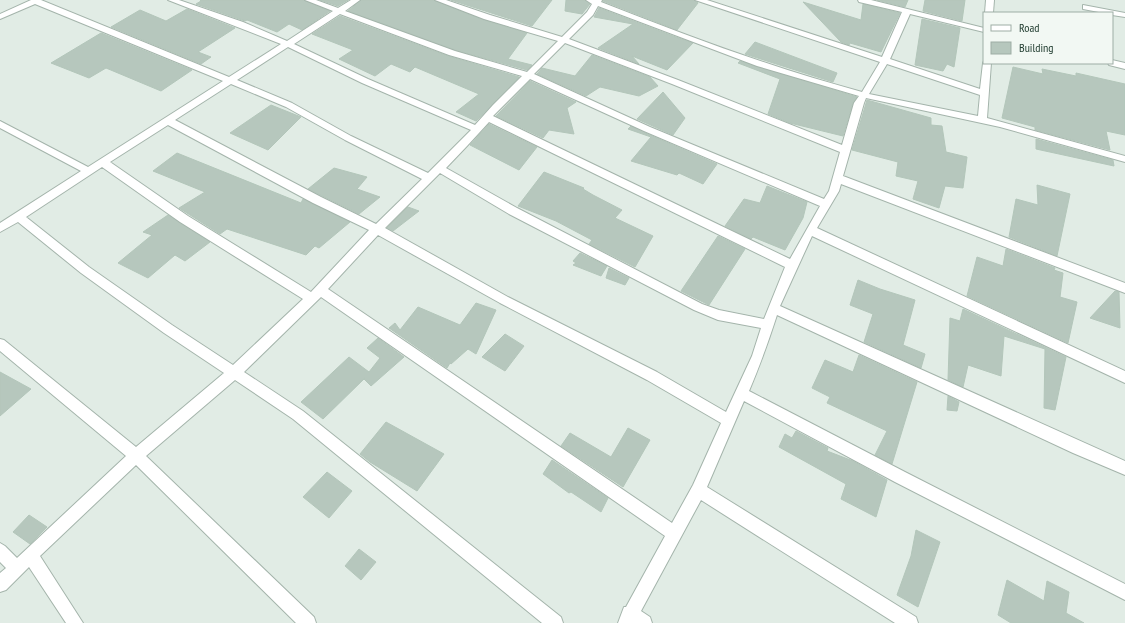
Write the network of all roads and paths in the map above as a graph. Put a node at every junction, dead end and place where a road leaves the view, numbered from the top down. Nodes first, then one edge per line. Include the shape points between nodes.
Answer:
1 (36, 0) edge
2 (172, 0) edge
3 (309, 0) edge
4 (356, 0) edge
5 (439, 0) edge
6 (699, 0) edge
7 (862, 0) edge
8 (990, 0) edge
9 (594, 1) edge
10 (1086, 7) edge
11 (340, 11) junction
12 (907, 11) junction
13 (989, 12) edge
14 (1110, 12) edge
15 (1113, 13) edge
16 (1125, 15) edge
17 (0, 17) edge
18 (983, 30) edge
19 (564, 40) junction
20 (288, 44) junction
21 (885, 61) junction
22 (1113, 63) edge
23 (987, 64) edge
24 (1125, 66) edge
25 (528, 76) junction
26 (231, 80) junction
27 (984, 93) junction
28 (864, 95) junction
29 (487, 117) junction
30 (167, 120) junction
31 (982, 120) junction
32 (0, 124) edge
33 (477, 128) junction
34 (845, 150) junction
35 (1125, 159) edge
36 (102, 162) junction
37 (439, 168) junction
38 (88, 171) junction
39 (429, 178) junction
40 (838, 178) junction
41 (826, 204) junction
42 (18, 216) junction
43 (1, 226) edge
44 (377, 229) junction
45 (810, 230) junction
46 (792, 265) junction
47 (1125, 288) edge
48 (315, 294) junction
49 (773, 308) junction
50 (768, 325) junction
51 (0, 344) edge
52 (234, 373) junction
53 (1125, 377) edge
54 (741, 393) junction
55 (729, 421) junction
56 (136, 456) junction
57 (1125, 468) edge
58 (698, 490) junction
59 (674, 533) junction
60 (0, 551) edge
61 (31, 556) junction
62 (17, 569) junction
63 (0, 584) edge
64 (1125, 592) edge
65 (628, 618) edge
66 (75, 623) edge
67 (308, 623) edge
68 (555, 623) edge
69 (644, 623) edge
70 (910, 623) edge

1 - 17 street
1 - 26 street
2 - 20 street
3 - 11 street
4 - 11 street
5 - 19 street
6 - 21 street
7 - 12 street
8 - 13 street
9 - 19 street via 590,12
9 - 28 street via 769,68
10 - 14 street
11 - 20 street
11 - 25 street via 452,53
12 - 18 street
12 - 21 street
15 - 16 street
19 - 25 street
19 - 34 street
20 - 26 street
20 - 33 street via 365,81
21 - 27 street
21 - 28 street
22 - 24 street
23 - 27 street
25 - 29 street
25 - 41 street
26 - 30 street
26 - 39 street via 308,114 348,138
27 - 31 street
28 - 31 street
28 - 34 street via 854,116
29 - 33 street
29 - 46 street
30 - 36 street
30 - 44 street
31 - 35 street
32 - 38 street
33 - 37 street
34 - 40 street
36 - 38 street
36 - 48 street via 184,219
37 - 39 street
37 - 50 street via 513,211 692,304 718,315
38 - 42 street
39 - 44 street
40 - 41 street
40 - 47 street
41 - 45 street
42 - 43 street
42 - 52 street via 85,270
44 - 48 street
44 - 55 street via 504,300 652,376
45 - 46 street
45 - 53 street
46 - 49 street
48 - 52 street
48 - 59 street
49 - 50 street
49 - 57 street
50 - 54 street via 758,356
51 - 56 street
52 - 56 street
52 - 68 street via 298,415
54 - 55 street
54 - 64 street
55 - 58 street
56 - 61 street
56 - 67 street
58 - 59 street
58 - 70 street
59 - 65 street
60 - 62 street
61 - 62 street
61 - 66 street
62 - 63 street
65 - 69 street

